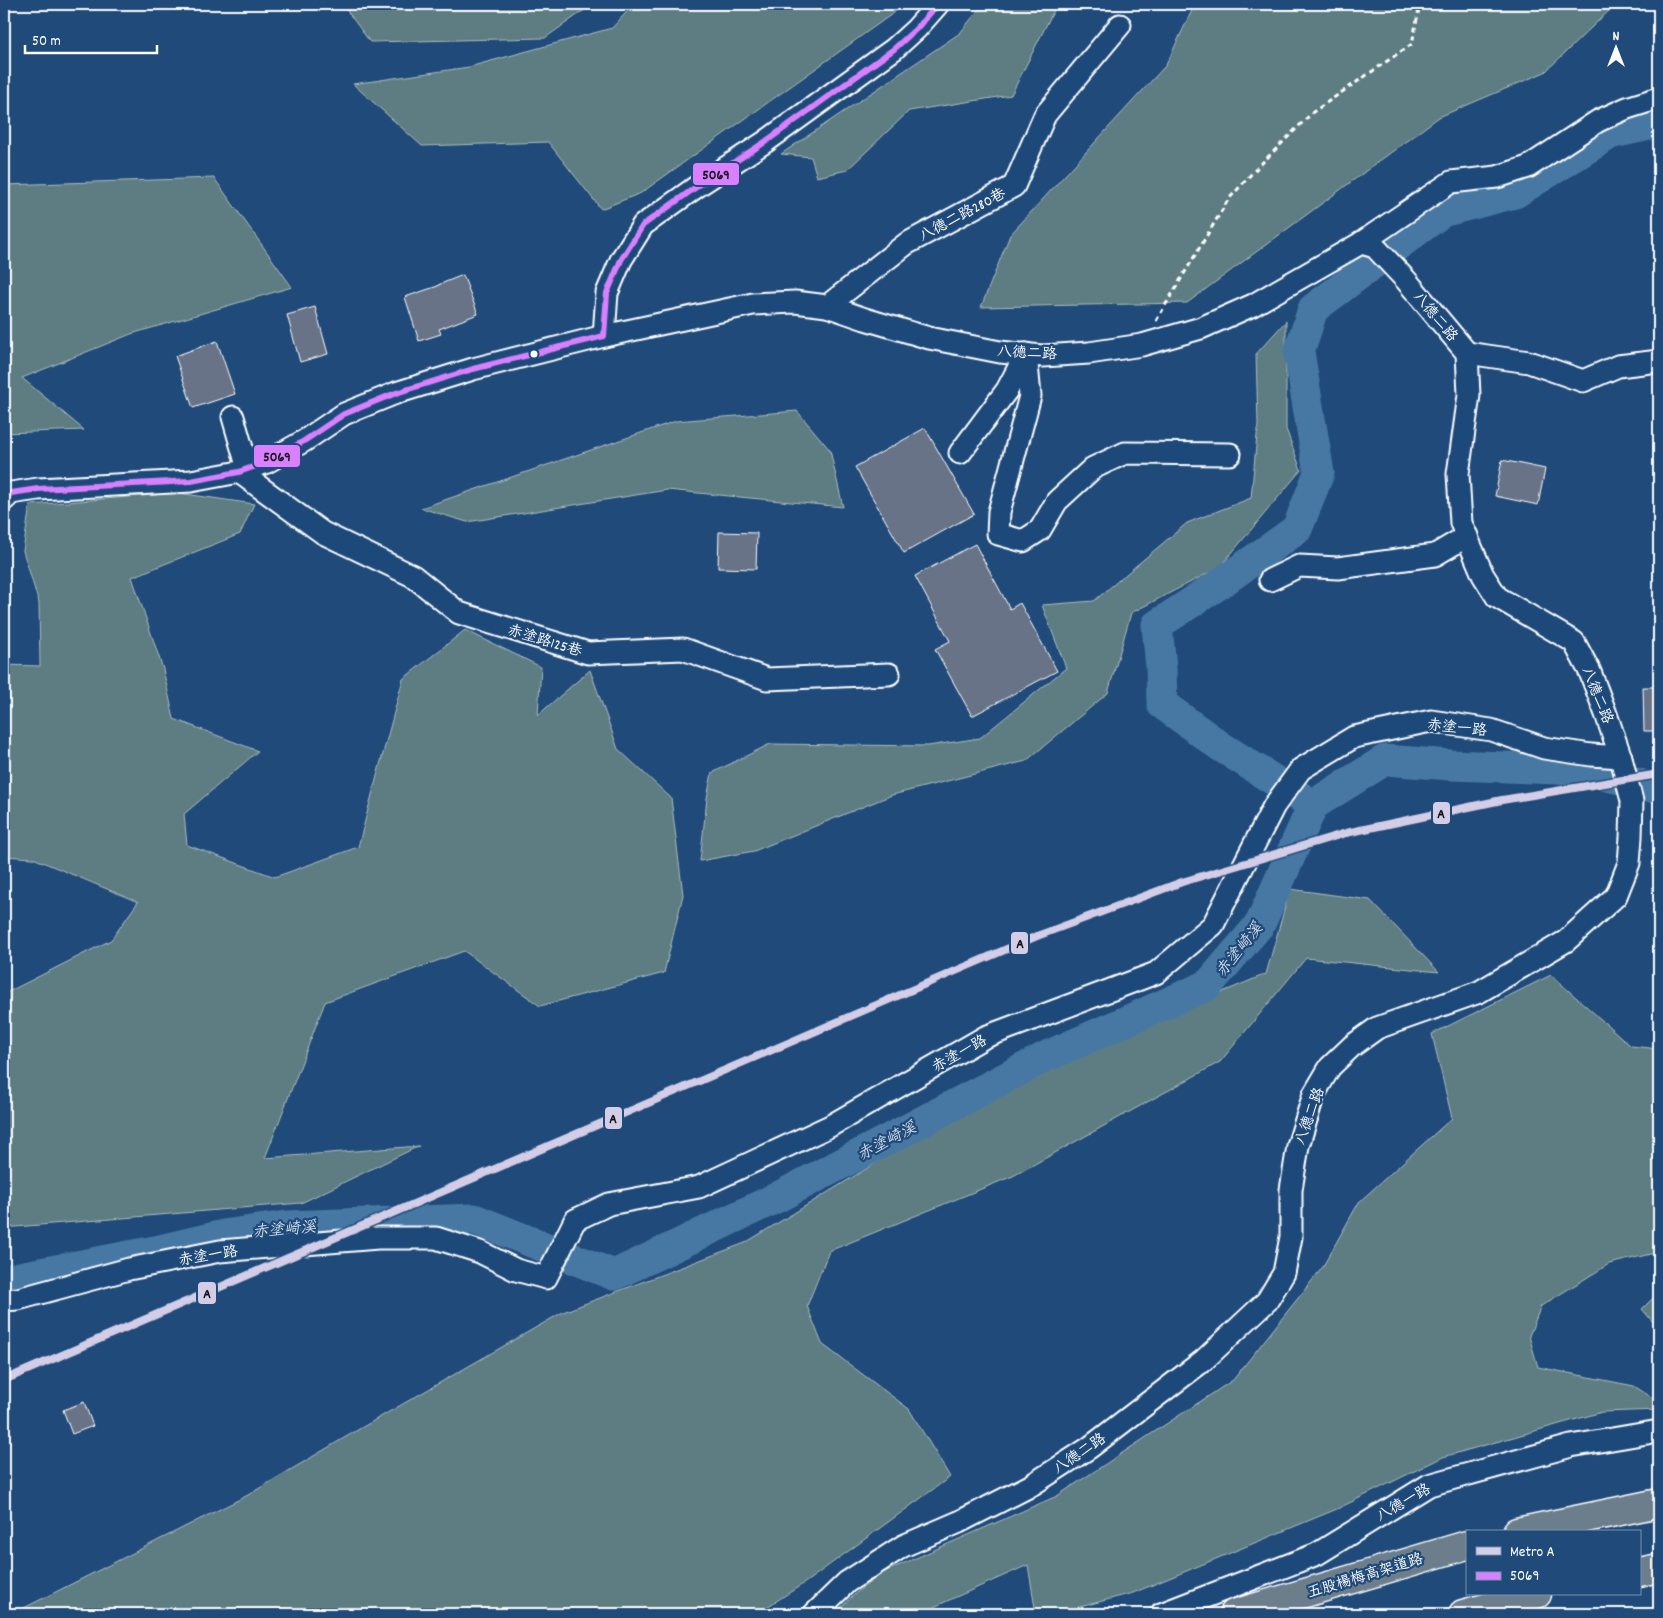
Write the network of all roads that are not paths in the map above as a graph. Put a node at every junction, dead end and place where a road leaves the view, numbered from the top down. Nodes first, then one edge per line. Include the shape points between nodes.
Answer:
1 (938, 4) edge
2 (1120, 25) dead end
3 (1659, 98) edge
4 (1368, 245) junction
5 (827, 306) junction
6 (604, 336) junction
7 (1467, 353) junction
8 (1026, 354) junction
9 (1659, 361) edge
10 (233, 417) dead end
11 (960, 453) dead end
12 (1230, 454) dead end
13 (244, 470) junction
14 (4, 500) edge
15 (1467, 536) junction
16 (1270, 580) dead end
17 (889, 674) dead end
18 (1621, 757) junction
19 (4, 1300) edge
20 (1659, 1431) edge
21 (1659, 1503) edge
22 (1527, 1530) edge
23 (1466, 1545) edge
24 (1659, 1568) edge
25 (1640, 1572) edge
26 (1530, 1596) edge
27 (814, 1614) edge
28 (1161, 1614) edge
29 (1234, 1614) edge
30 (1463, 1614) edge

1 - 6 street via 894,49 643,225 620,260 607,293
2 - 5 street, 八德二路280巷 via 1045,115 1014,186 906,244
3 - 4 street via 1626,108 1598,122 1528,167 1496,177 1450,182
4 - 7 street, 八德二路 via 1406,280
4 - 8 street, 八德二路 via 1253,305 1201,328 1142,345 1089,353
5 - 6 street, 八德二路 via 795,302 753,304
5 - 8 street, 八德二路 via 929,338
6 - 13 street, 八德二路 via 473,369 396,393 344,414 267,462
7 - 9 street via 1529,362 1584,381 1618,366
7 - 15 street, 八德二路 via 1469,395 1458,474 1461,523
8 - 11 street via 1007,390
8 - 12 street via 1030,396 999,512 998,534 1023,540 1040,530 1056,501 1093,468 1125,453
10 - 13 street
13 - 14 street, 八德二路 via 191,481 38,489 11,493
13 - 17 street, 赤塗路125巷 via 322,533 413,576 459,613 468,616 588,653 683,649 767,679
15 - 16 street via 1435,555 1338,568 1299,566
15 - 18 street, 八德二路 via 1483,575 1497,597 1574,642 1593,680
18 - 19 street, 赤塗一路 via 1544,748 1491,730 1431,721 1354,737 1301,769 1274,806 1213,925 1156,972 985,1037 830,1126 699,1187 609,1204 575,1220 546,1278 516,1270 480,1252 436,1238 378,1238 220,1251 129,1269
18 - 27 street, 八德二路 via 1632,801 1631,837 1629,863 1616,896 1566,941 1479,992 1377,1028 1330,1066 1314,1094 1298,1146 1291,1190 1291,1238 1284,1273 1267,1301 1204,1360 1089,1448 1030,1486 903,1546 846,1582
20 - 28 street, 八德一路 via 1571,1446 1429,1485 1317,1554
21 - 22 highway
23 - 29 highway, 五股楊梅高架道路
24 - 25 highway
26 - 30 highway

